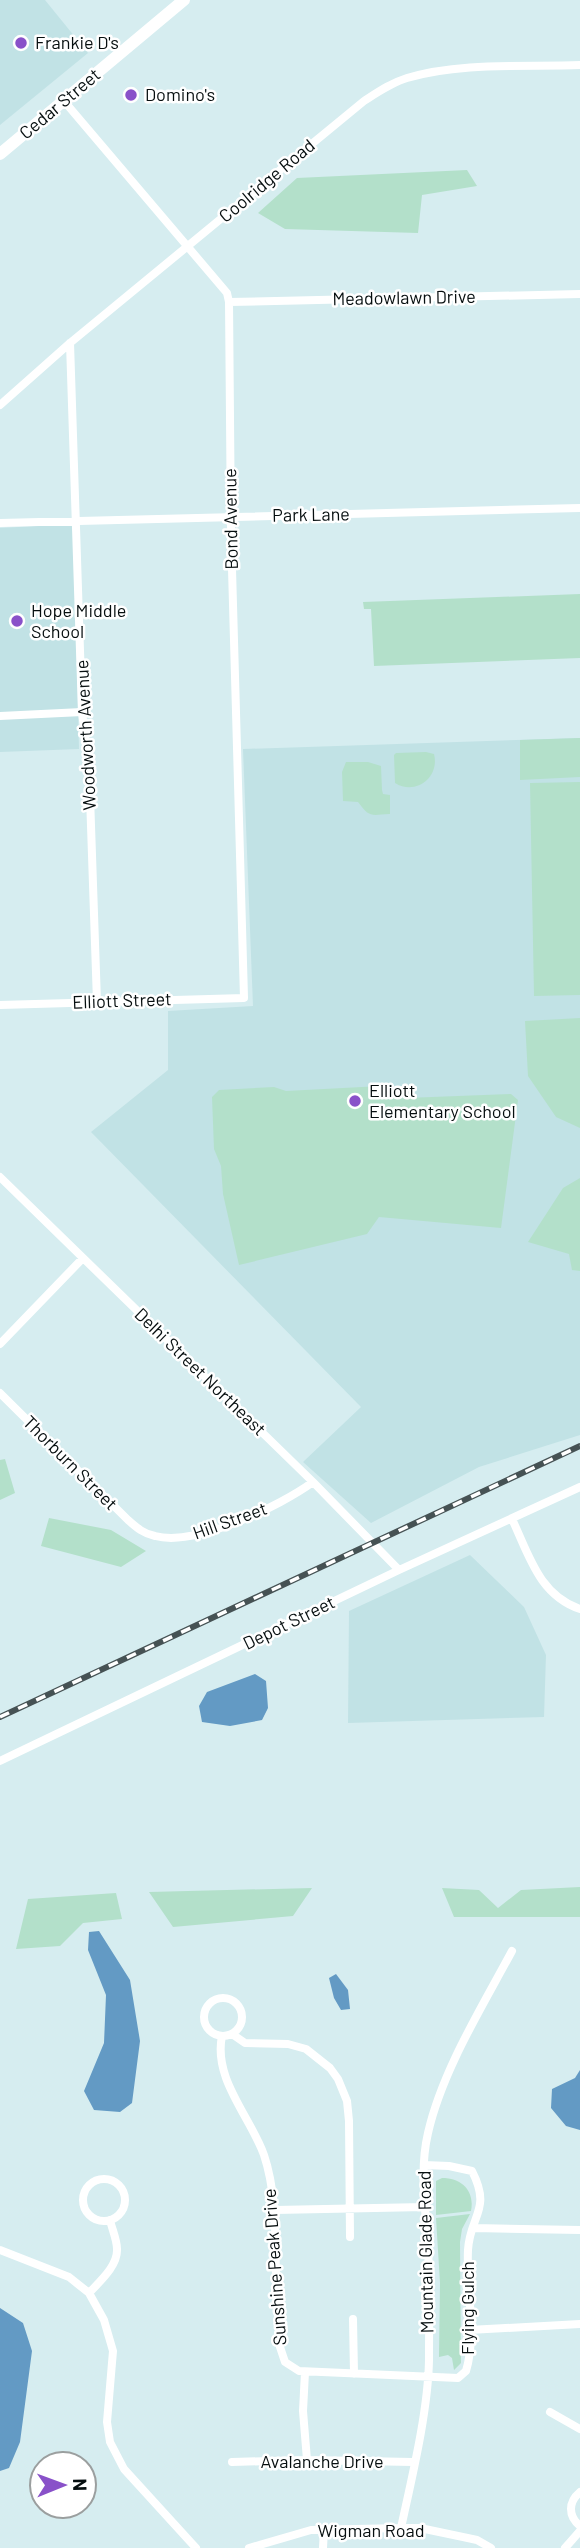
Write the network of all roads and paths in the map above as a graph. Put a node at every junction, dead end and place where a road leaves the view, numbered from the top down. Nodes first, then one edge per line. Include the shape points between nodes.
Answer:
1 (184, 0) edge
2 (580, 65) edge
3 (64, 101) junction
4 (0, 154) edge
5 (188, 247) junction
6 (580, 294) edge
7 (229, 302) junction
8 (70, 343) junction
9 (0, 405) edge
10 (580, 508) edge
11 (231, 517) junction
12 (78, 521) junction
13 (0, 523) edge
14 (82, 712) junction
15 (0, 716) edge
16 (244, 998) joint
17 (97, 1002) junction
18 (0, 1005) edge
19 (0, 1177) edge
20 (83, 1258) junction
21 (0, 1344) edge
22 (0, 1393) edge
23 (313, 1482) junction
24 (580, 1487) edge
25 (512, 1519) junction
26 (142, 1532) joint
27 (399, 1570) junction
28 (580, 1609) edge
29 (0, 1762) edge
30 (512, 1951) dead end
31 (232, 2034) junction
32 (222, 2036) junction
33 (424, 2165) junction
34 (425, 2207) junction
35 (350, 2209) junction
36 (275, 2210) junction
37 (110, 2220) junction
38 (474, 2228) junction
39 (580, 2230) edge
40 (350, 2237) dead end
41 (0, 2250) edge
42 (89, 2293) junction
43 (353, 2319) dead end
44 (580, 2324) edge
45 (469, 2330) junction
46 (305, 2372) junction
47 (354, 2374) junction
48 (427, 2377) junction
49 (551, 2412) dead end
50 (580, 2430) edge
51 (307, 2460) junction
52 (232, 2462) dead end
53 (413, 2462) junction
54 (580, 2492) edge
55 (401, 2528) junction
56 (580, 2528) edge
57 (324, 2529) junction
58 (196, 2548) edge
59 (249, 2548) edge
60 (323, 2548) edge
61 (491, 2548) edge
62 (565, 2548) edge

1 - 3 main road, Cedar Street
2 - 5 street, Coolridge Road via 461,69 389,85
3 - 4 main road, Cedar Street
3 - 5 street
5 - 7 street via 227,293
5 - 8 street, Coolridge Road
6 - 7 street, Meadowlawn Drive
7 - 11 street, Bond Avenue
8 - 9 street, Coolridge Road
8 - 12 street, Woodworth Avenue
10 - 11 street, Park Lane
11 - 12 street, Park Lane
11 - 16 street, Bond Avenue
12 - 13 street, Park Lane
12 - 14 street, Woodworth Avenue
14 - 15 street
14 - 17 street, Woodworth Avenue via 89,767
16 - 17 street, Elliott Street
17 - 18 street, Elliott Street
19 - 20 street, Delhi Street Northeast
20 - 21 street
20 - 23 street, Delhi Street Northeast
22 - 26 street, Thorburn Street
23 - 26 street, Hill Street via 267,1509 204,1532 181,1538
23 - 27 street, Delhi Street Northeast
24 - 25 street, Depot Street
25 - 27 street, Depot Street
25 - 28 street via 550,1593
27 - 29 street, Depot Street
30 - 33 street, Mountain Glade Road via 435,2106
31 - 32 street
31 - 32 street via 243,2018 241,2010 233,2000 215,2000 207,2008 205,2021 212,2033
31 - 35 street via 245,2043 306,2049 338,2079 347,2101
32 - 36 street, Sunshine Peak Drive via 227,2083 264,2156
33 - 34 street, Mountain Glade Road
33 - 38 street, Flying Gulch via 472,2171 482,2199
34 - 35 street
34 - 48 street, Mountain Glade Road
35 - 36 street
35 - 40 street
36 - 46 street, Sunshine Peak Drive via 280,2347 285,2362
37 - 37 street via 91,2216 84,2204 86,2191 95,2181 115,2182 124,2193 124,2206
37 - 42 street via 117,2256
38 - 39 street
38 - 45 street, Flying Gulch via 468,2247
41 - 42 street via 69,2277
42 - 58 street via 104,2320 113,2351 107,2422 110,2442 124,2469
43 - 47 street
44 - 45 street
45 - 48 street, Flying Gulch via 468,2365 463,2375
46 - 47 street
46 - 51 street
47 - 48 street
48 - 53 street, Mountain Glade Road
49 - 50 street
51 - 52 street, Avalanche Drive
51 - 53 street, Avalanche Drive
53 - 55 street, Mountain Glade Road
54 - 56 street via 571,2509
55 - 57 street, Wigman Road
55 - 61 street, Wigman Road via 477,2540
56 - 62 street
57 - 59 street, Wigman Road
57 - 60 street

